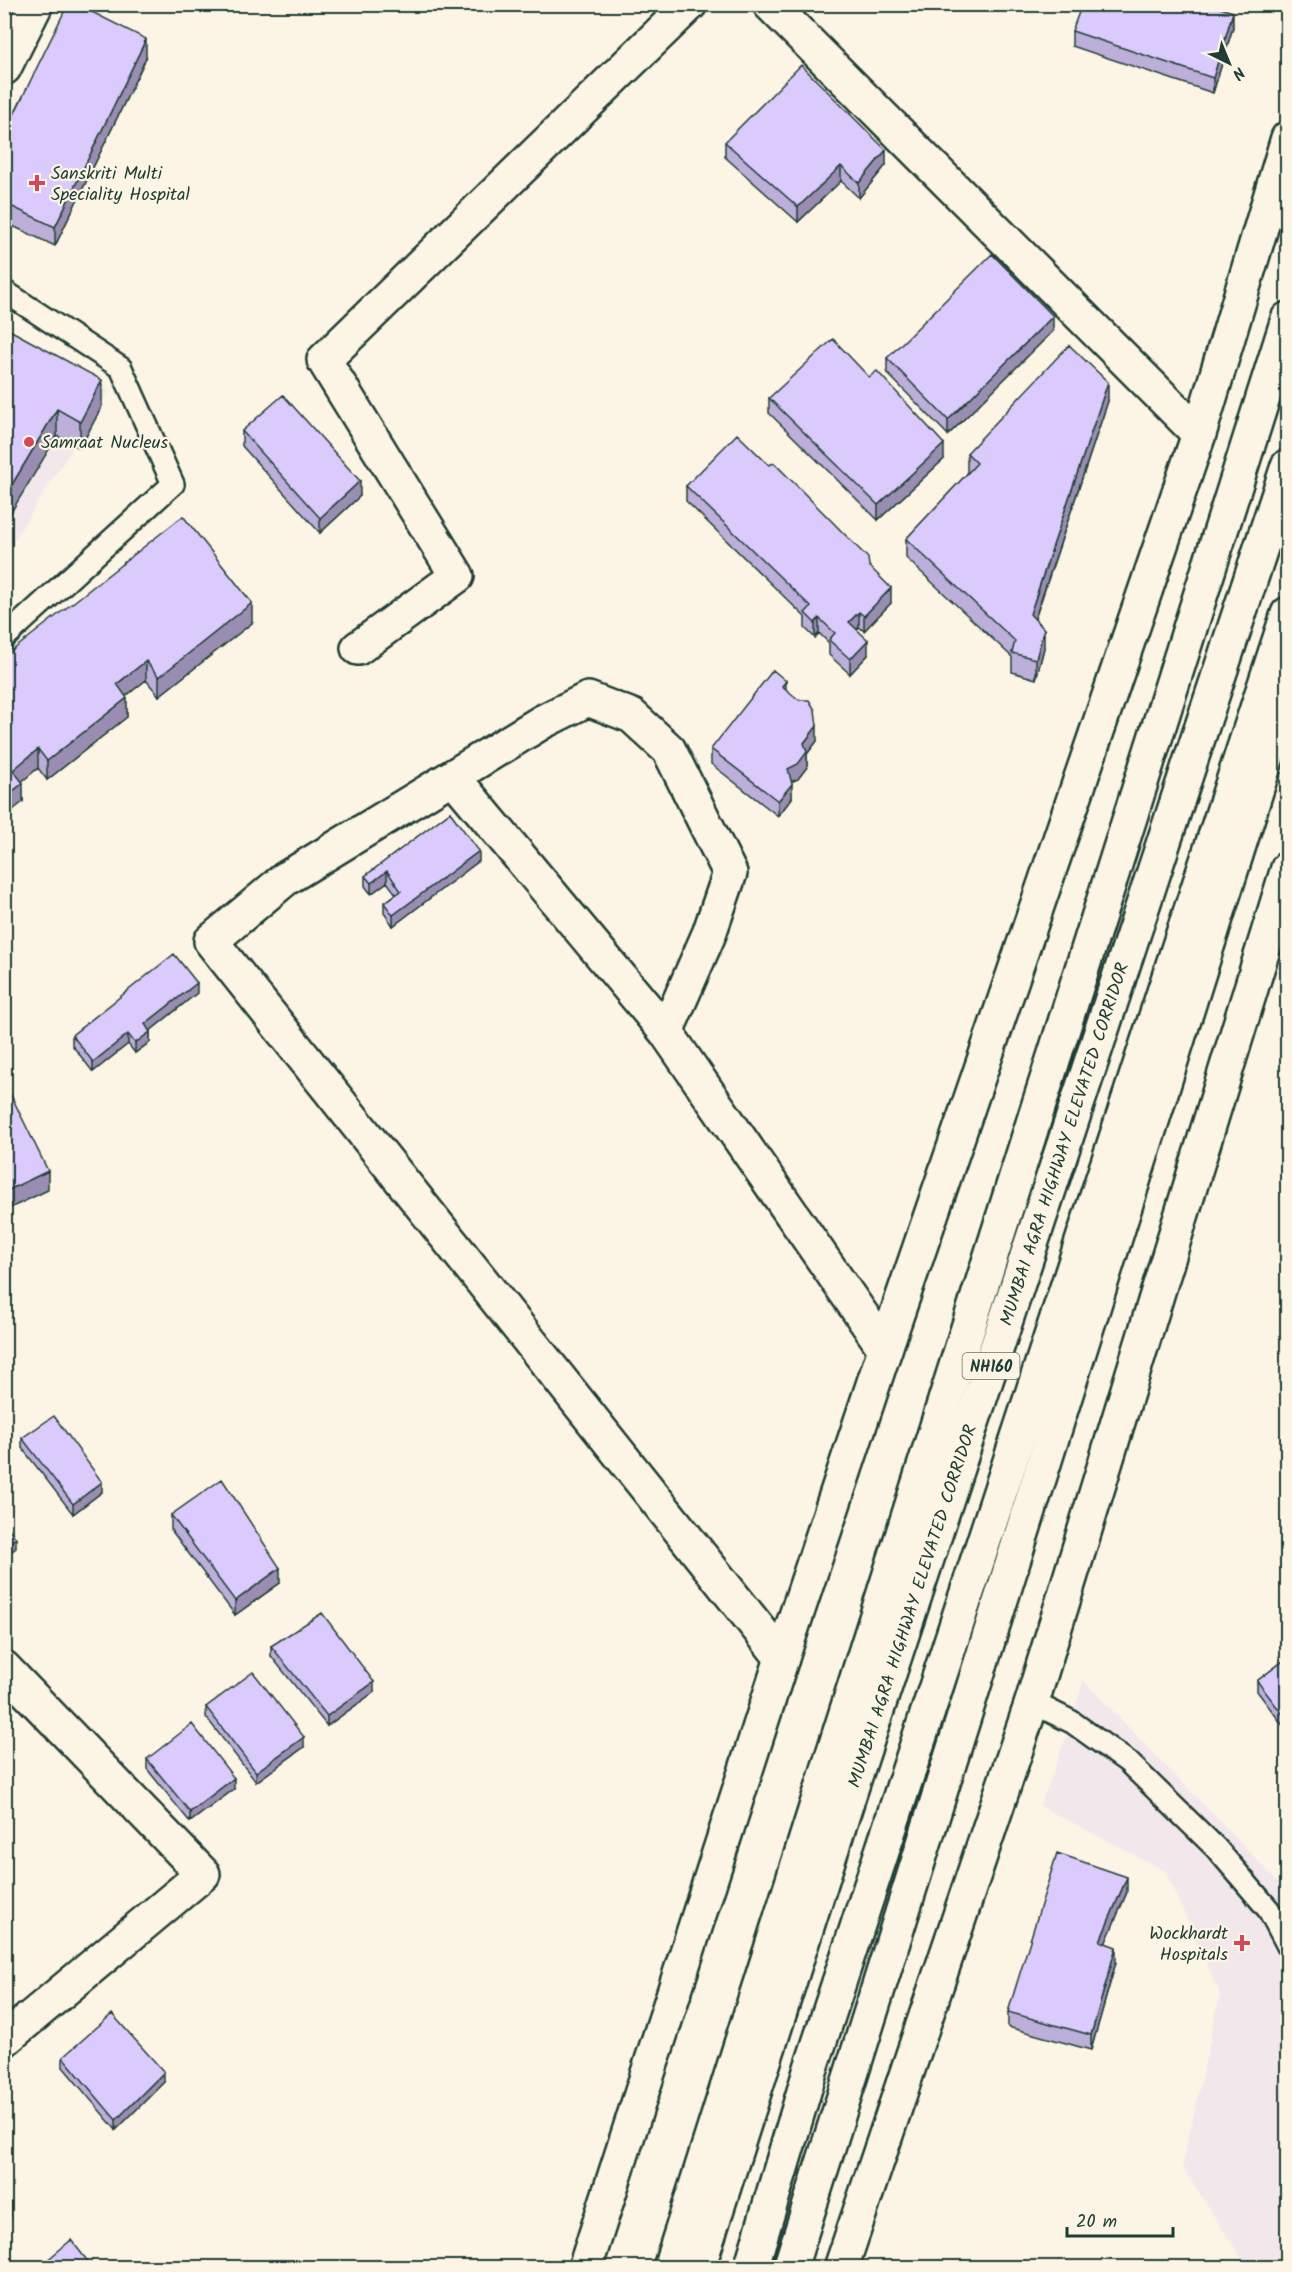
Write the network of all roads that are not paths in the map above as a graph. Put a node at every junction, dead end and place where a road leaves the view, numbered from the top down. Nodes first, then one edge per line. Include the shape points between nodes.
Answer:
1 (36, 4) edge
2 (690, 4) edge
3 (770, 4) edge
4 (4, 68) edge
5 (1287, 138) edge
6 (4, 291) edge
7 (1287, 320) edge
8 (1199, 434) junction
9 (1287, 466) edge
10 (1287, 614) edge
11 (4, 638) edge
12 (358, 648) dead end
13 (1287, 690) edge
14 (453, 777) junction
15 (1287, 868) edge
16 (666, 1032) junction
17 (885, 1349) junction
18 (782, 1658) junction
19 (4, 1668) edge
20 (1032, 1702) junction
21 (1287, 1946) edge
22 (4, 2040) edge
23 (585, 2268) edge
24 (670, 2268) edge
25 (698, 2268) edge
26 (751, 2268) edge
27 (790, 2268) edge
28 (841, 2268) edge

1 - 4 main road
2 - 12 main road via 324,360 457,576
3 - 8 main road
5 - 8 main road
6 - 11 lane via 121,368 173,484
7 - 24 main road
8 - 17 main road
9 - 25 main road, MUMBAI AGRA HIGHWAY ELEVATED CORRIDOR / NH160 via 849,1795
10 - 26 main road, NH160 via 812,2068
13 - 27 main road
14 - 16 main road
14 - 16 main road via 542,722 588,699 632,716 669,750 730,873 709,934
14 - 18 main road via 285,879 211,941
15 - 20 main road
16 - 17 main road
17 - 18 main road
18 - 23 main road
19 - 22 main road via 203,1875
20 - 21 lane via 1072,1722 1128,1762 1216,1848 1269,1910
20 - 28 main road

